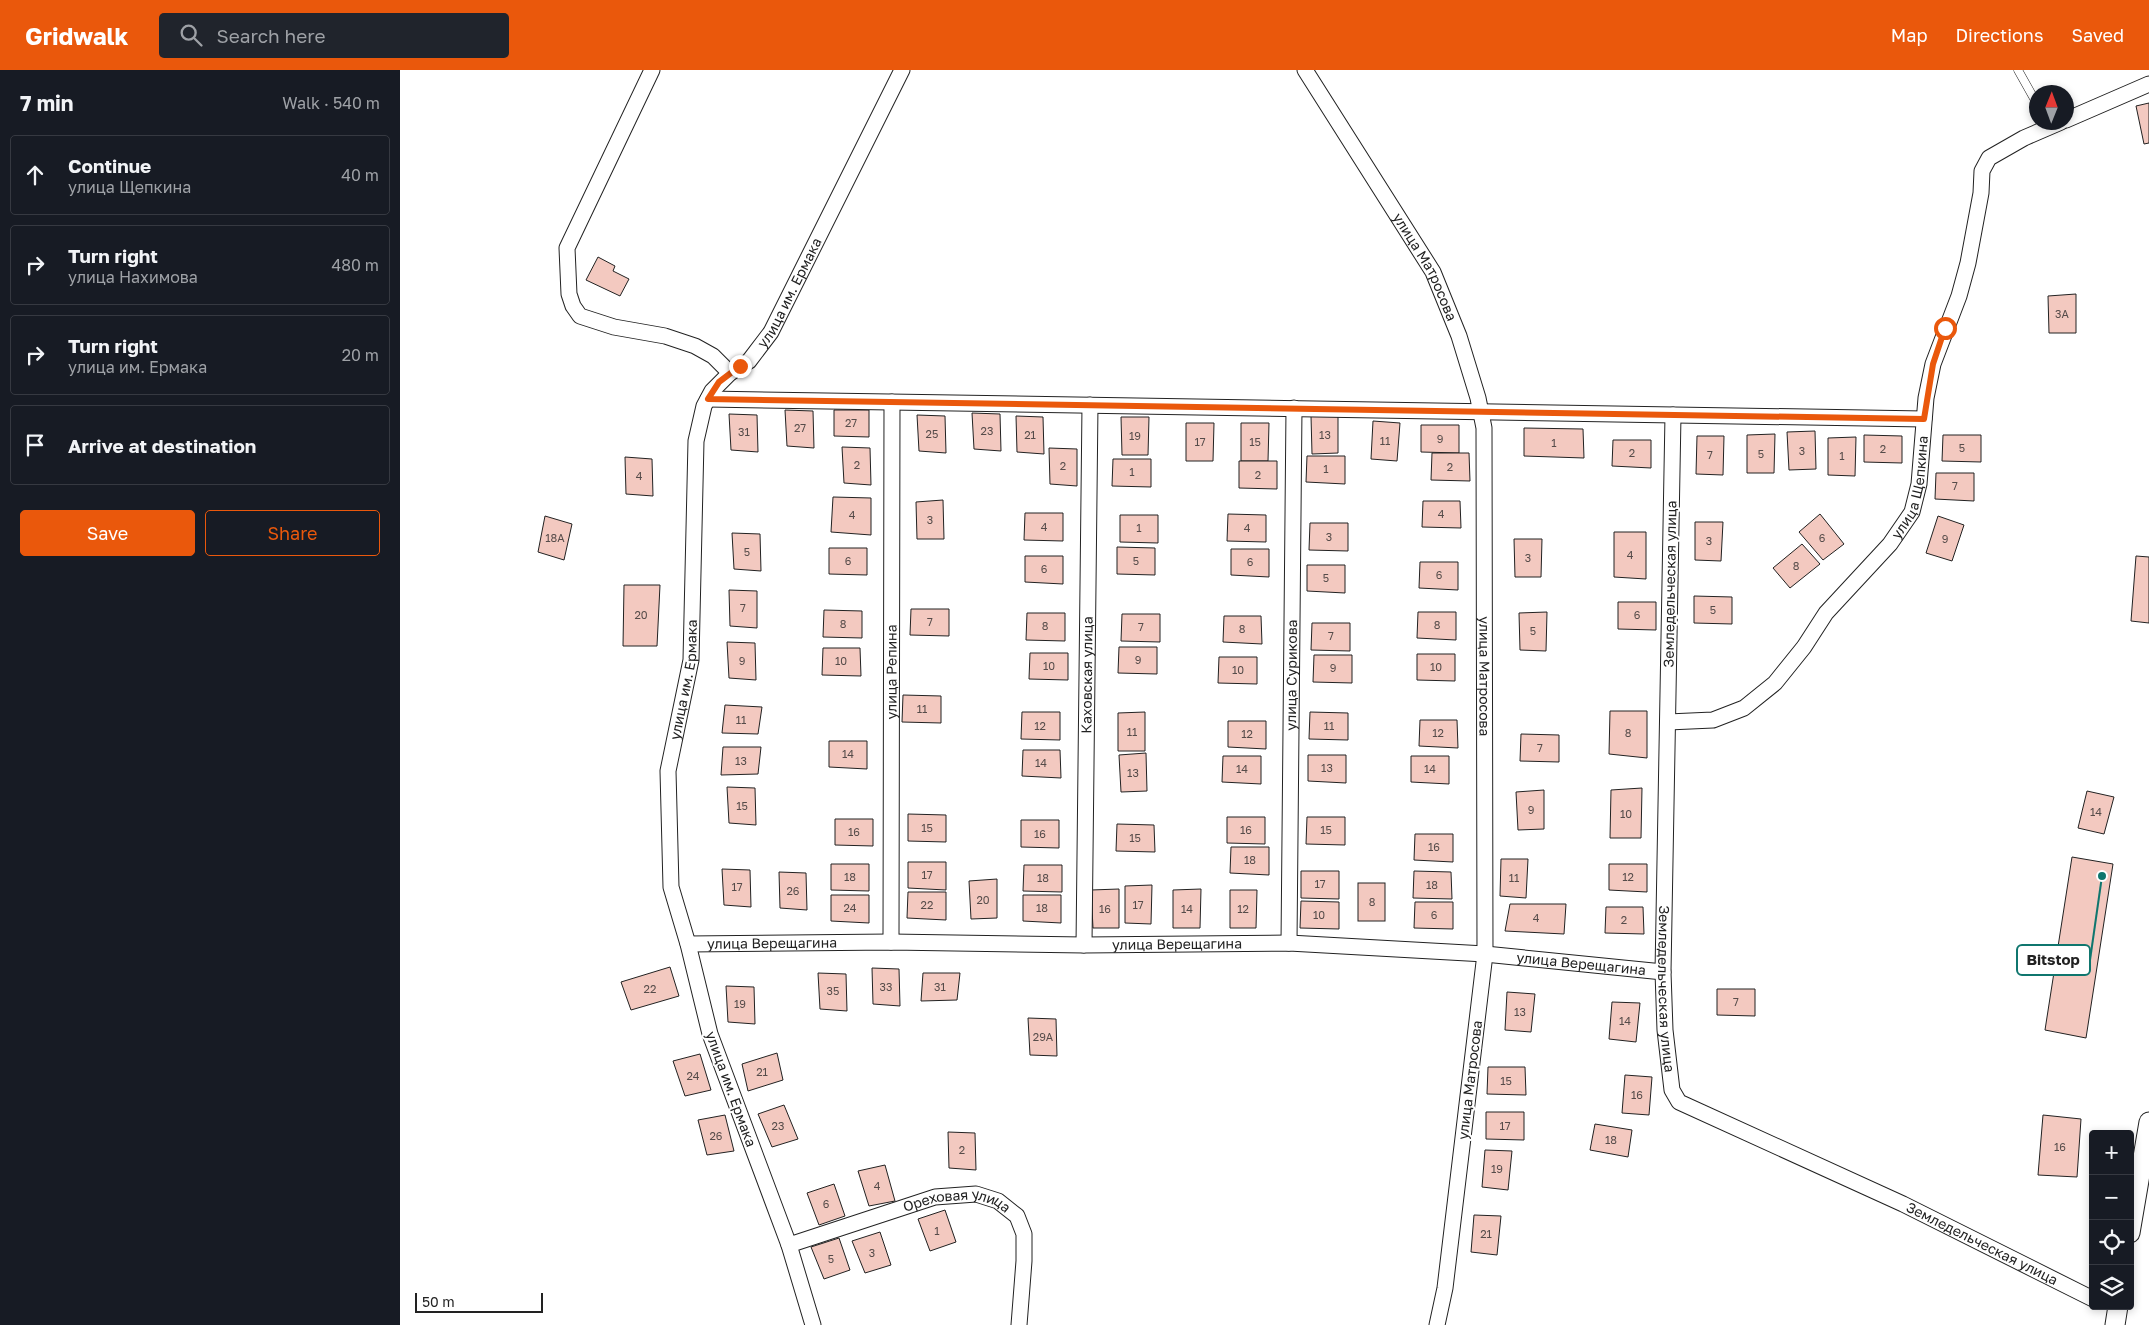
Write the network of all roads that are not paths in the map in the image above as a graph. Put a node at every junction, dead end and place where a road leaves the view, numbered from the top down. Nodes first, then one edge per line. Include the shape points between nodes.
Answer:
1 (652, 70) edge
2 (902, 70) edge
3 (1305, 70) edge
4 (2018, 70) edge
5 (2149, 84) edge
6 (2029, 90) edge
7 (2074, 117) edge
8 (2041, 130) edge
9 (730, 373) junction
10 (708, 399) junction
11 (892, 402) junction
12 (1090, 405) junction
13 (1294, 408) junction
14 (1481, 411) junction
15 (1673, 415) junction
16 (1924, 419) junction
17 (1668, 722) junction
18 (891, 942) junction
19 (1289, 943) junction
20 (688, 944) junction
21 (1084, 944) junction
22 (1485, 954) junction
23 (1663, 972) junction
24 (2149, 1122) edge
25 (2132, 1220) edge
26 (789, 1245) junction
27 (2089, 1297) edge
28 (813, 1325) edge
29 (1019, 1325) edge
30 (1437, 1325) edge

1 - 9 street via 567,248 572,306 580,316 695,346 714,356
2 - 9 street, улица им. Ермака via 770,332 749,361
3 - 14 street, улица Матросова via 1433,272 1459,336
4 - 6 lane
5 - 7 street
8 - 16 street, улица Щепкина via 1989,158 1982,171 1968,263 1933,364
9 - 10 street, улица им. Ермака via 719,382
10 - 11 street
10 - 20 street, улица им. Ермака via 696,441 691,660 668,771 671,887
11 - 12 street
11 - 18 street, улица Репина
12 - 13 street
12 - 21 street, Каховская улица
13 - 14 street
13 - 19 street, улица Сурикова
14 - 15 street
14 - 22 street, улица Матросова via 1484,428
15 - 16 street
15 - 17 street, Земледельческая улица
16 - 17 street, улица Щепкина via 1919,484 1912,512 1890,544 1826,614 1775,684 1744,708 1713,720
17 - 23 street, Земледельческая улица
18 - 20 street, улица Верещагина
18 - 21 street, улица Верещагина
19 - 21 street, улица Верещагина
19 - 22 street, улица Верещагина
20 - 26 street, улица им. Ермака via 710,1034
22 - 23 street, улица Верещагина
22 - 30 street, улица Матросова via 1445,1288
23 - 27 street, Земледельческая улица via 1672,1090 1679,1102 1903,1204
24 - 25 street
26 - 28 street, улица им. Ермака
26 - 29 street, Ореховая улица via 936,1197 976,1194 998,1201 1017,1216 1024,1234

